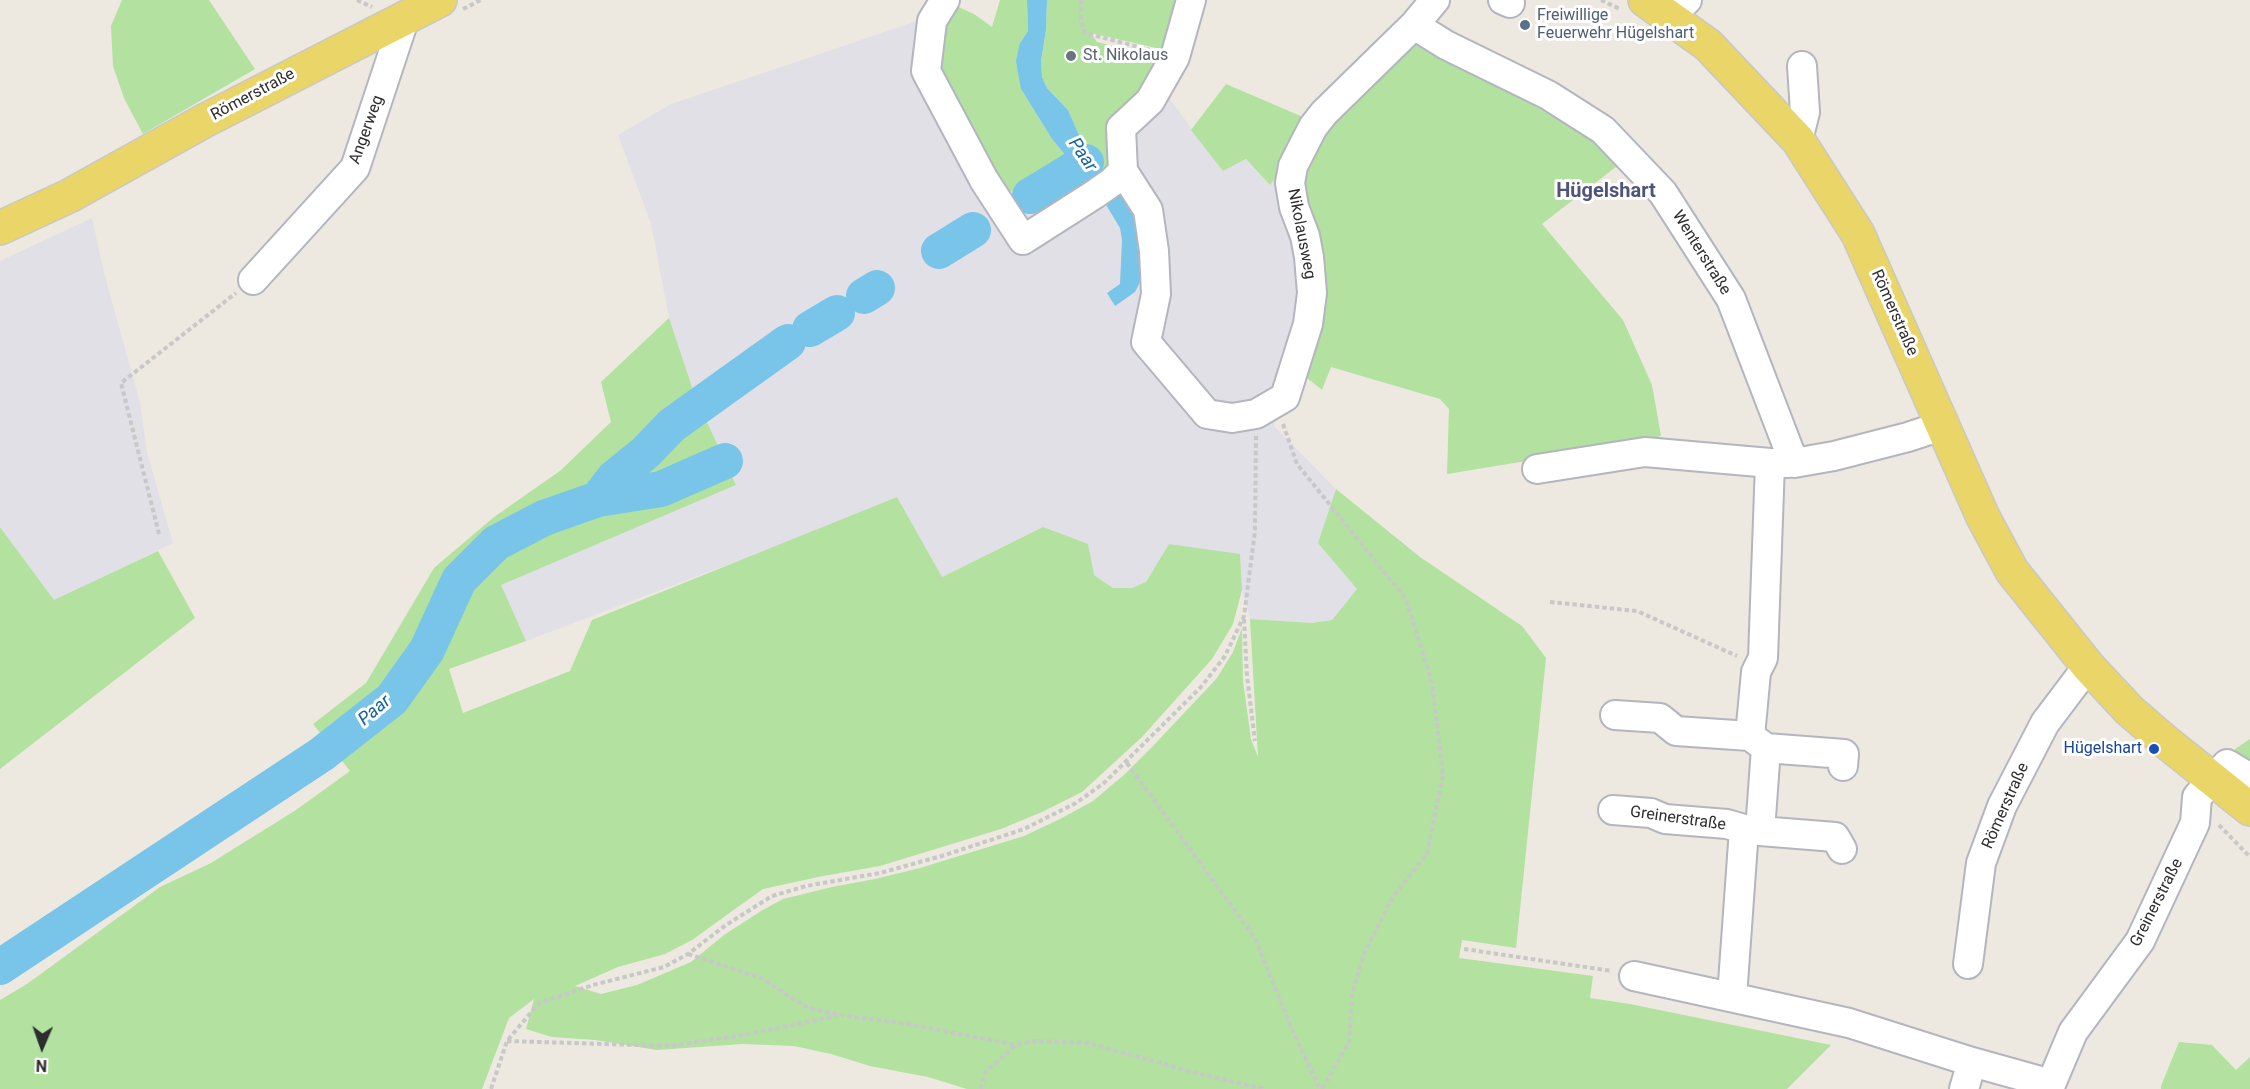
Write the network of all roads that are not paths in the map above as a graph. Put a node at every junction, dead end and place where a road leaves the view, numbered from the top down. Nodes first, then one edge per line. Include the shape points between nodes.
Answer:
1 (440, 0) edge
2 (945, 0) edge
3 (1191, 0) edge
4 (1435, 0) edge
5 (1658, 7) edge
6 (405, 17) junction
7 (1414, 25) junction
8 (1802, 66) dead end
9 (1798, 140) junction
10 (1110, 182) junction
11 (0, 228) edge
12 (254, 279) road end
13 (1941, 426) junction
14 (1782, 463) junction
15 (1537, 469) dead end
16 (1761, 662) joint
17 (2088, 666) junction
18 (1615, 715) dead end
19 (1758, 742) junction
20 (1844, 752) dead end
21 (2250, 778) edge
22 (2212, 779) junction
23 (2250, 809) edge
24 (1613, 810) dead end
25 (1752, 830) junction
26 (1842, 849) dead end
27 (1968, 964) dead end
28 (1634, 975) road end
29 (1732, 998) junction
30 (1972, 1062) junction
31 (2050, 1086) edge
32 (1964, 1089) edge

1 - 6 main road, Römerstraße
2 - 10 street via 932,21 926,71 984,180 1023,240
3 - 10 street via 1175,57 1150,101 1121,128
4 - 7 street, Nikolausweg
5 - 9 main road, Römerstraße via 1708,45
6 - 11 main road, Römerstraße via 69,196
6 - 12 street, Angerweg via 355,168
7 - 10 street, Nikolausweg via 1324,113 1293,166 1292,191 1309,257 1312,293 1308,324 1289,386 1256,414 1232,418 1207,414 1146,342 1155,294 1148,210
7 - 14 street, Wenterstraße via 1548,95 1603,130 1663,193 1731,299
8 - 9 street via 1805,112
9 - 13 main road, Römerstraße via 1858,234
13 - 14 street via 1834,456
13 - 17 main road, Römerstraße via 2012,571
14 - 15 street via 1645,452
14 - 16 street, Wenterstraße
16 - 19 street, Greinerstraße via 1756,672
17 - 22 main road, Römerstraße via 2129,710
17 - 27 street, Römerstraße via 2045,723 2002,806 1981,863
18 - 19 street via 1660,718 1676,731
19 - 20 street
19 - 25 street, Greinerstraße
21 - 22 street via 2227,764
22 - 23 main road, Römerstraße
22 - 31 street, Greinerstraße via 2197,797 2195,824 2140,941 2073,1032
24 - 25 street, Greinerstraße
25 - 26 street, Greinerstraße via 1835,837
25 - 29 street, Greinerstraße
28 - 29 street, Greinerstraße
29 - 30 street, Greinerstraße via 1849,1023
30 - 31 street, Greinerstraße
30 - 32 street

